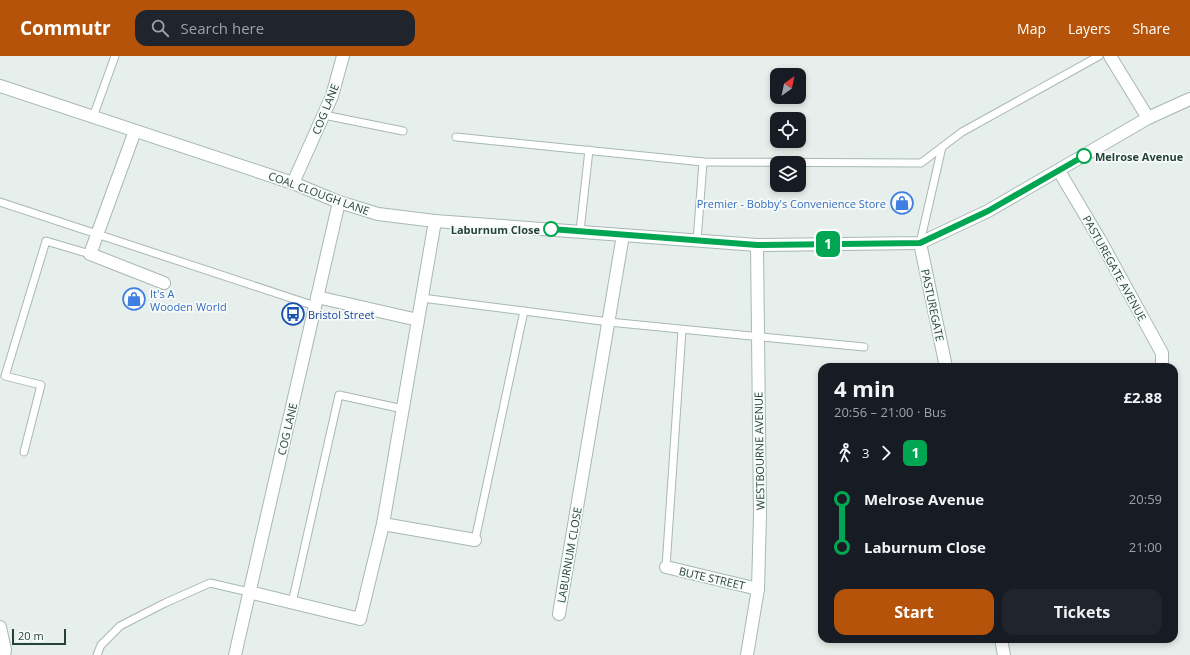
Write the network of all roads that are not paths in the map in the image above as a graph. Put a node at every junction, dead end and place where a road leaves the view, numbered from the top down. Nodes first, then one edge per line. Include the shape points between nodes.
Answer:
1 (115, 56) edge
2 (343, 56) edge
3 (1099, 56) edge
4 (1110, 56) edge
5 (0, 86) edge
6 (1190, 99) edge
7 (324, 115) junction
8 (93, 117) junction
9 (1148, 118) junction
10 (135, 131) junction
11 (403, 131) dead end
12 (456, 137) dead end
13 (942, 147) junction
14 (589, 150) junction
15 (704, 162) junction
16 (1059, 171) junction
17 (293, 183) junction
18 (0, 202) edge
19 (339, 202) junction
20 (435, 221) junction
21 (580, 231) junction
22 (97, 234) junction
23 (623, 235) junction
24 (697, 241) junction
25 (920, 243) junction
26 (757, 245) junction
27 (90, 254) junction
28 (164, 284) dead end
29 (422, 298) junction
30 (316, 302) junction
31 (524, 311) junction
32 (418, 320) junction
33 (609, 322) junction
34 (682, 330) junction
35 (758, 337) junction
36 (864, 347) dead end
37 (945, 363) edge
38 (1162, 363) edge
39 (403, 409) junction
40 (24, 452) dead end
41 (383, 524) junction
42 (475, 540) joint
43 (666, 567) joint
44 (758, 589) junction
45 (249, 592) junction
46 (292, 603) junction
47 (559, 614) dead end
48 (0, 627) edge
49 (1002, 643) edge
50 (4, 655) edge
51 (97, 655) edge
52 (235, 655) edge
53 (747, 655) edge
54 (1004, 655) edge

1 - 8 lane
2 - 7 street, COG LANE
3 - 13 lane via 962,132
4 - 9 street
5 - 8 street, COAL CLOUGH LANE
6 - 9 street, COAL CLOUGH LANE
7 - 11 lane
7 - 17 street, COG LANE
8 - 10 street, COAL CLOUGH LANE
9 - 16 street, COAL CLOUGH LANE
10 - 17 street, COAL CLOUGH LANE
10 - 22 street
12 - 14 lane
13 - 15 lane via 921,163
13 - 25 lane
14 - 15 lane
14 - 21 lane
15 - 24 lane
16 - 25 street, COAL CLOUGH LANE via 988,211
16 - 38 street, PASTUREGATE AVENUE via 1162,353
17 - 19 street, COAL CLOUGH LANE
18 - 22 lane
19 - 20 street, COAL CLOUGH LANE via 378,214
19 - 30 street, COG LANE
20 - 21 street, COAL CLOUGH LANE
20 - 29 street
21 - 23 street, COAL CLOUGH LANE
22 - 27 street
22 - 30 lane
23 - 24 street, COAL CLOUGH LANE
23 - 33 street, LABURNUM CLOSE
24 - 26 street, COAL CLOUGH LANE
25 - 26 street, COAL CLOUGH LANE
25 - 37 street, PASTUREGATE
26 - 35 street, WESTBOURNE AVENUE
27 - 28 street
27 - 40 lane via 46,241 5,376 41,386
29 - 31 lane
29 - 32 street
30 - 32 street
30 - 45 street, COG LANE
31 - 33 lane
31 - 42 lane
32 - 39 street
33 - 34 lane
33 - 47 street, LABURNUM CLOSE
34 - 35 lane
34 - 43 lane
35 - 36 lane
35 - 44 street, WESTBOURNE AVENUE
39 - 41 street
39 - 46 lane via 339,395
41 - 42 street
41 - 46 street via 360,619
43 - 44 street, BUTE STREET
44 - 53 street, WESTBOURNE AVENUE
45 - 46 street
45 - 51 lane via 210,583 120,626 101,645
45 - 52 street, COG LANE
48 - 50 street
49 - 54 street

